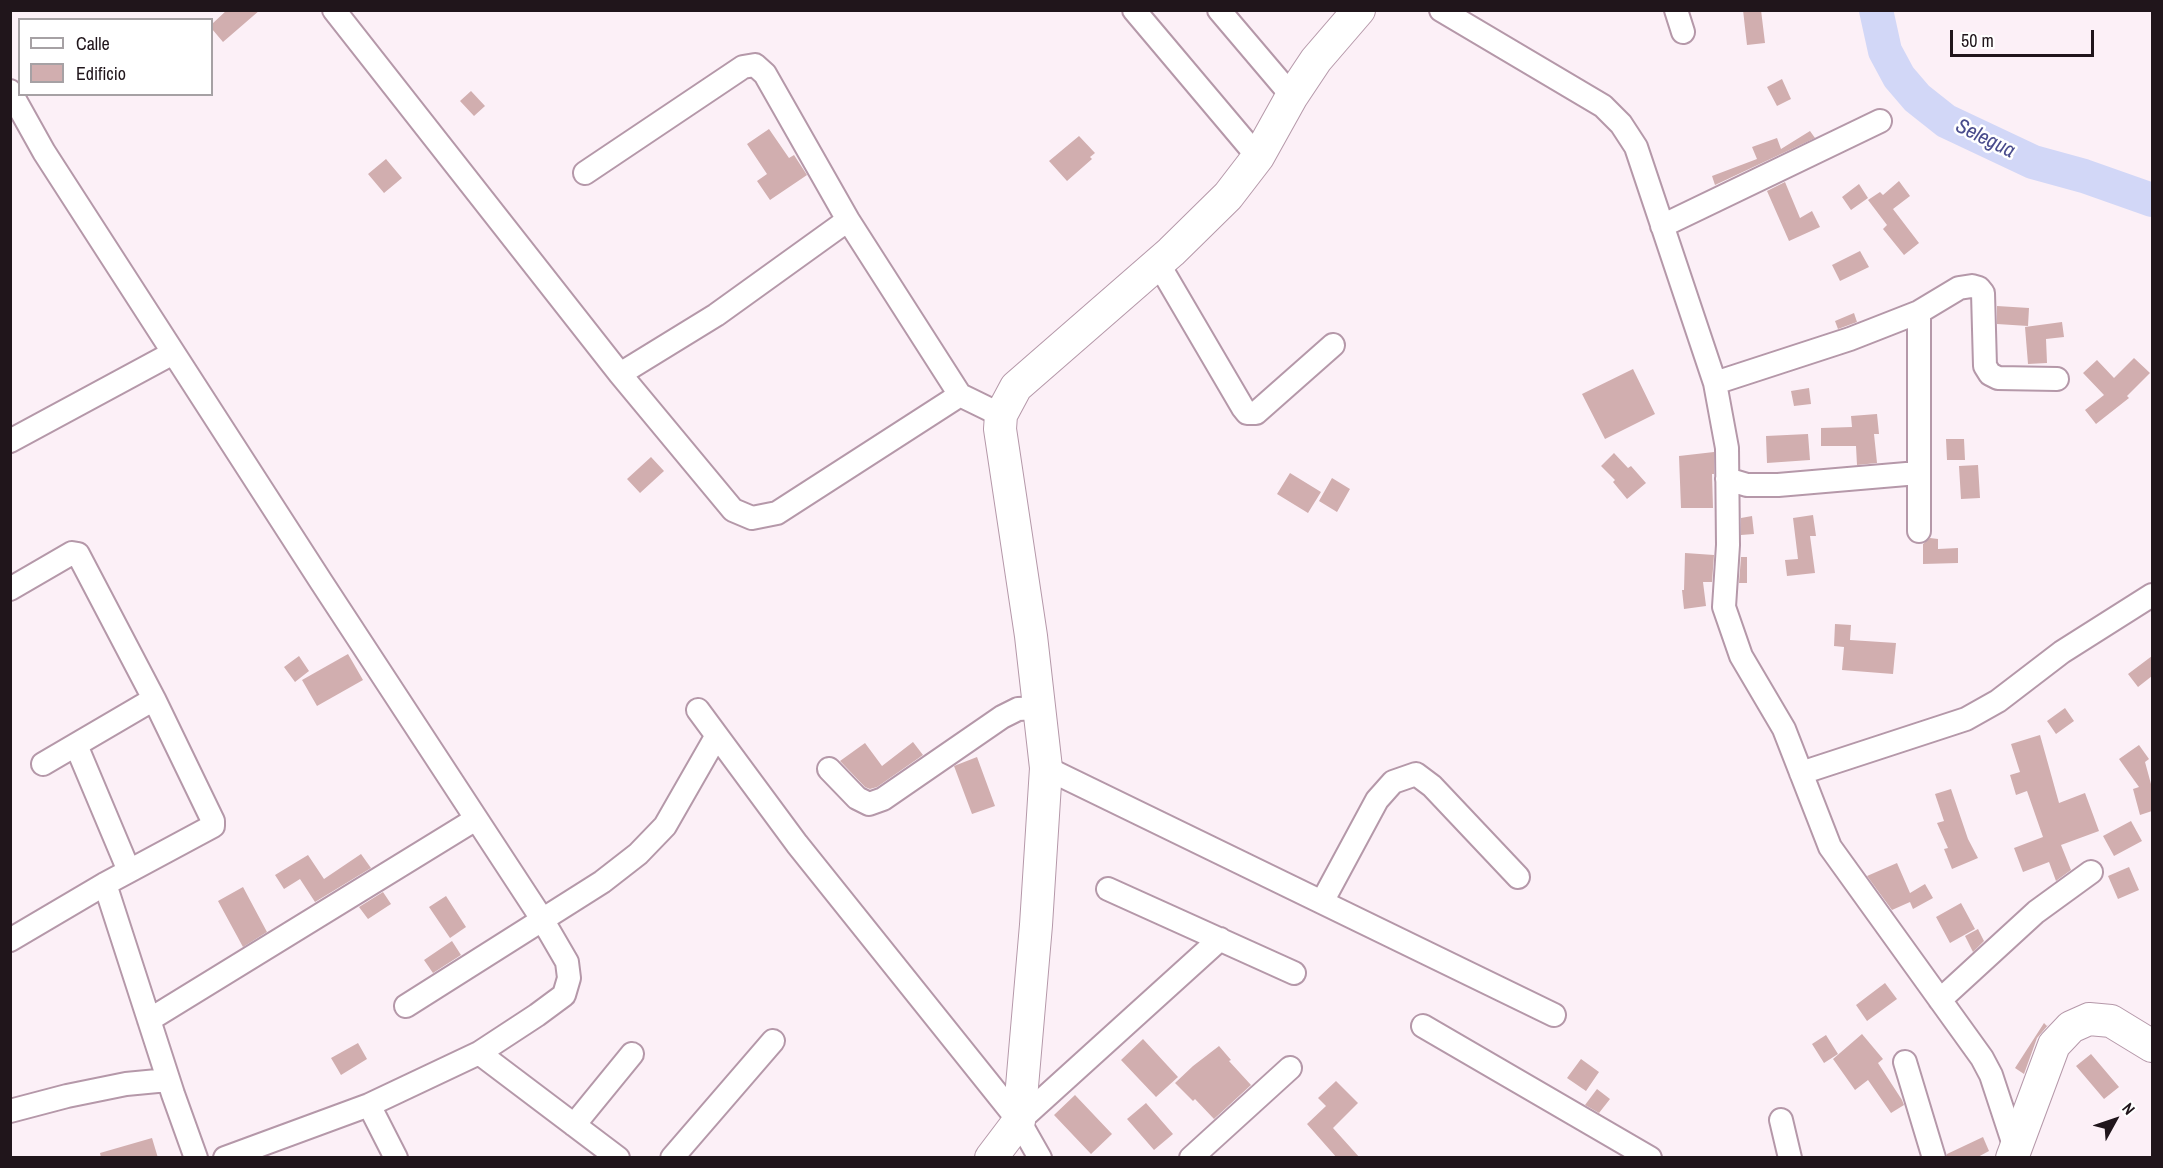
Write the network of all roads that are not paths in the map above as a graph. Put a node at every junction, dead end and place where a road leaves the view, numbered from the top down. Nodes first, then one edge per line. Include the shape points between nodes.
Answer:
1 (334, 10) edge
2 (1134, 10) edge
3 (1220, 10) edge
4 (1359, 10) edge
5 (1441, 10) edge
6 (1676, 10) edge
7 (1683, 32) dead end
8 (10, 91) edge
9 (1292, 96) junction
10 (1880, 122) dead end
11 (1258, 157) junction
12 (585, 173) dead end
13 (848, 220) junction
14 (1662, 226) junction
15 (1158, 263) junction
16 (1919, 312) junction
17 (1333, 345) dead end
18 (173, 353) junction
19 (620, 374) junction
20 (2057, 380) dead end
21 (1715, 383) junction
22 (960, 395) junction
23 (1002, 415) junction
24 (10, 441) edge
25 (1918, 473) junction
26 (1727, 479) junction
27 (1918, 531) dead end
28 (10, 589) edge
29 (2152, 595) edge
30 (154, 699) junction
31 (1039, 708) junction
32 (698, 710) dead end
33 (716, 737) junction
34 (76, 746) junction
35 (43, 764) dead end
36 (1046, 768) junction
37 (829, 769) dead end
38 (1801, 773) junction
39 (476, 819) junction
40 (129, 871) junction
41 (2091, 872) dead end
42 (1518, 877) dead end
43 (105, 884) junction
44 (1108, 889) dead end
45 (1322, 902) junction
46 (542, 919) junction
47 (1220, 939) junction
48 (10, 940) edge
49 (1294, 973) dead end
50 (1940, 1000) junction
51 (406, 1006) dead end
52 (1554, 1015) dead end
53 (148, 1020) junction
54 (1424, 1026) dead end
55 (772, 1041) dead end
56 (2152, 1046) edge
57 (479, 1053) junction
58 (632, 1054) dead end
59 (1905, 1062) dead end
60 (1290, 1068) dead end
61 (168, 1080) junction
62 (369, 1105) junction
63 (10, 1111) edge
64 (1781, 1120) dead end
65 (1019, 1121) junction
66 (574, 1125) junction
67 (2014, 1153) edge
68 (196, 1158) edge
69 (225, 1158) edge
70 (396, 1158) edge
71 (618, 1158) edge
72 (672, 1158) edge
73 (991, 1158) edge
74 (1040, 1158) edge
75 (1191, 1158) edge
76 (1650, 1158) edge
77 (1790, 1158) edge
78 (1934, 1158) edge

1 - 19 street
2 - 11 street
3 - 9 street
4 - 9 street via 1316,60
5 - 14 street via 1603,106 1636,147
6 - 7 street
8 - 18 street via 44,152
9 - 11 street
10 - 14 street
11 - 15 street via 1228,196
12 - 13 street via 743,67 755,65 765,74
13 - 19 street via 716,315
13 - 22 street
14 - 21 street
15 - 17 street via 1247,413 1256,413
15 - 23 street via 1016,387
16 - 20 street via 1959,288 1979,288 1983,293 1986,366 1990,374 1998,378
16 - 21 street
16 - 25 street
18 - 24 street
18 - 39 street
19 - 22 street via 733,510 752,518 777,513
21 - 26 street via 1727,448
22 - 23 street
23 - 31 street via 1000,429
25 - 26 street via 1778,485 1747,485
25 - 27 street
26 - 38 street via 1724,608 1741,656 1784,729
28 - 30 street via 72,553 78,554
29 - 38 street via 2062,652 1998,701 1966,718
30 - 34 street
30 - 40 street via 212,815 213,826
31 - 36 street
31 - 37 street via 1018,709 1002,717 883,799 869,804 857,798
32 - 33 street
33 - 46 street via 674,813 651,842 602,882
33 - 65 street
34 - 35 street
34 - 40 street
36 - 45 street
36 - 65 street
38 - 50 street via 1830,847
39 - 46 street
39 - 53 street
40 - 43 street
41 - 50 street via 2036,912
42 - 45 street via 1416,774 1393,782 1377,800
43 - 48 street
43 - 53 street
44 - 47 street
45 - 52 street
46 - 51 street
46 - 57 street via 567,962 569,978 564,995
47 - 49 street
47 - 65 street
50 - 67 street via 1991,1075
53 - 61 street
54 - 76 street
55 - 72 street
56 - 67 street via 2111,1021 2089,1019 2071,1027 2054,1045
57 - 62 street
57 - 66 street
58 - 66 street
59 - 78 street
60 - 75 street
61 - 63 street via 126,1084
61 - 68 street
62 - 69 street
62 - 70 street
64 - 77 street
65 - 73 street
65 - 74 street
66 - 71 street

